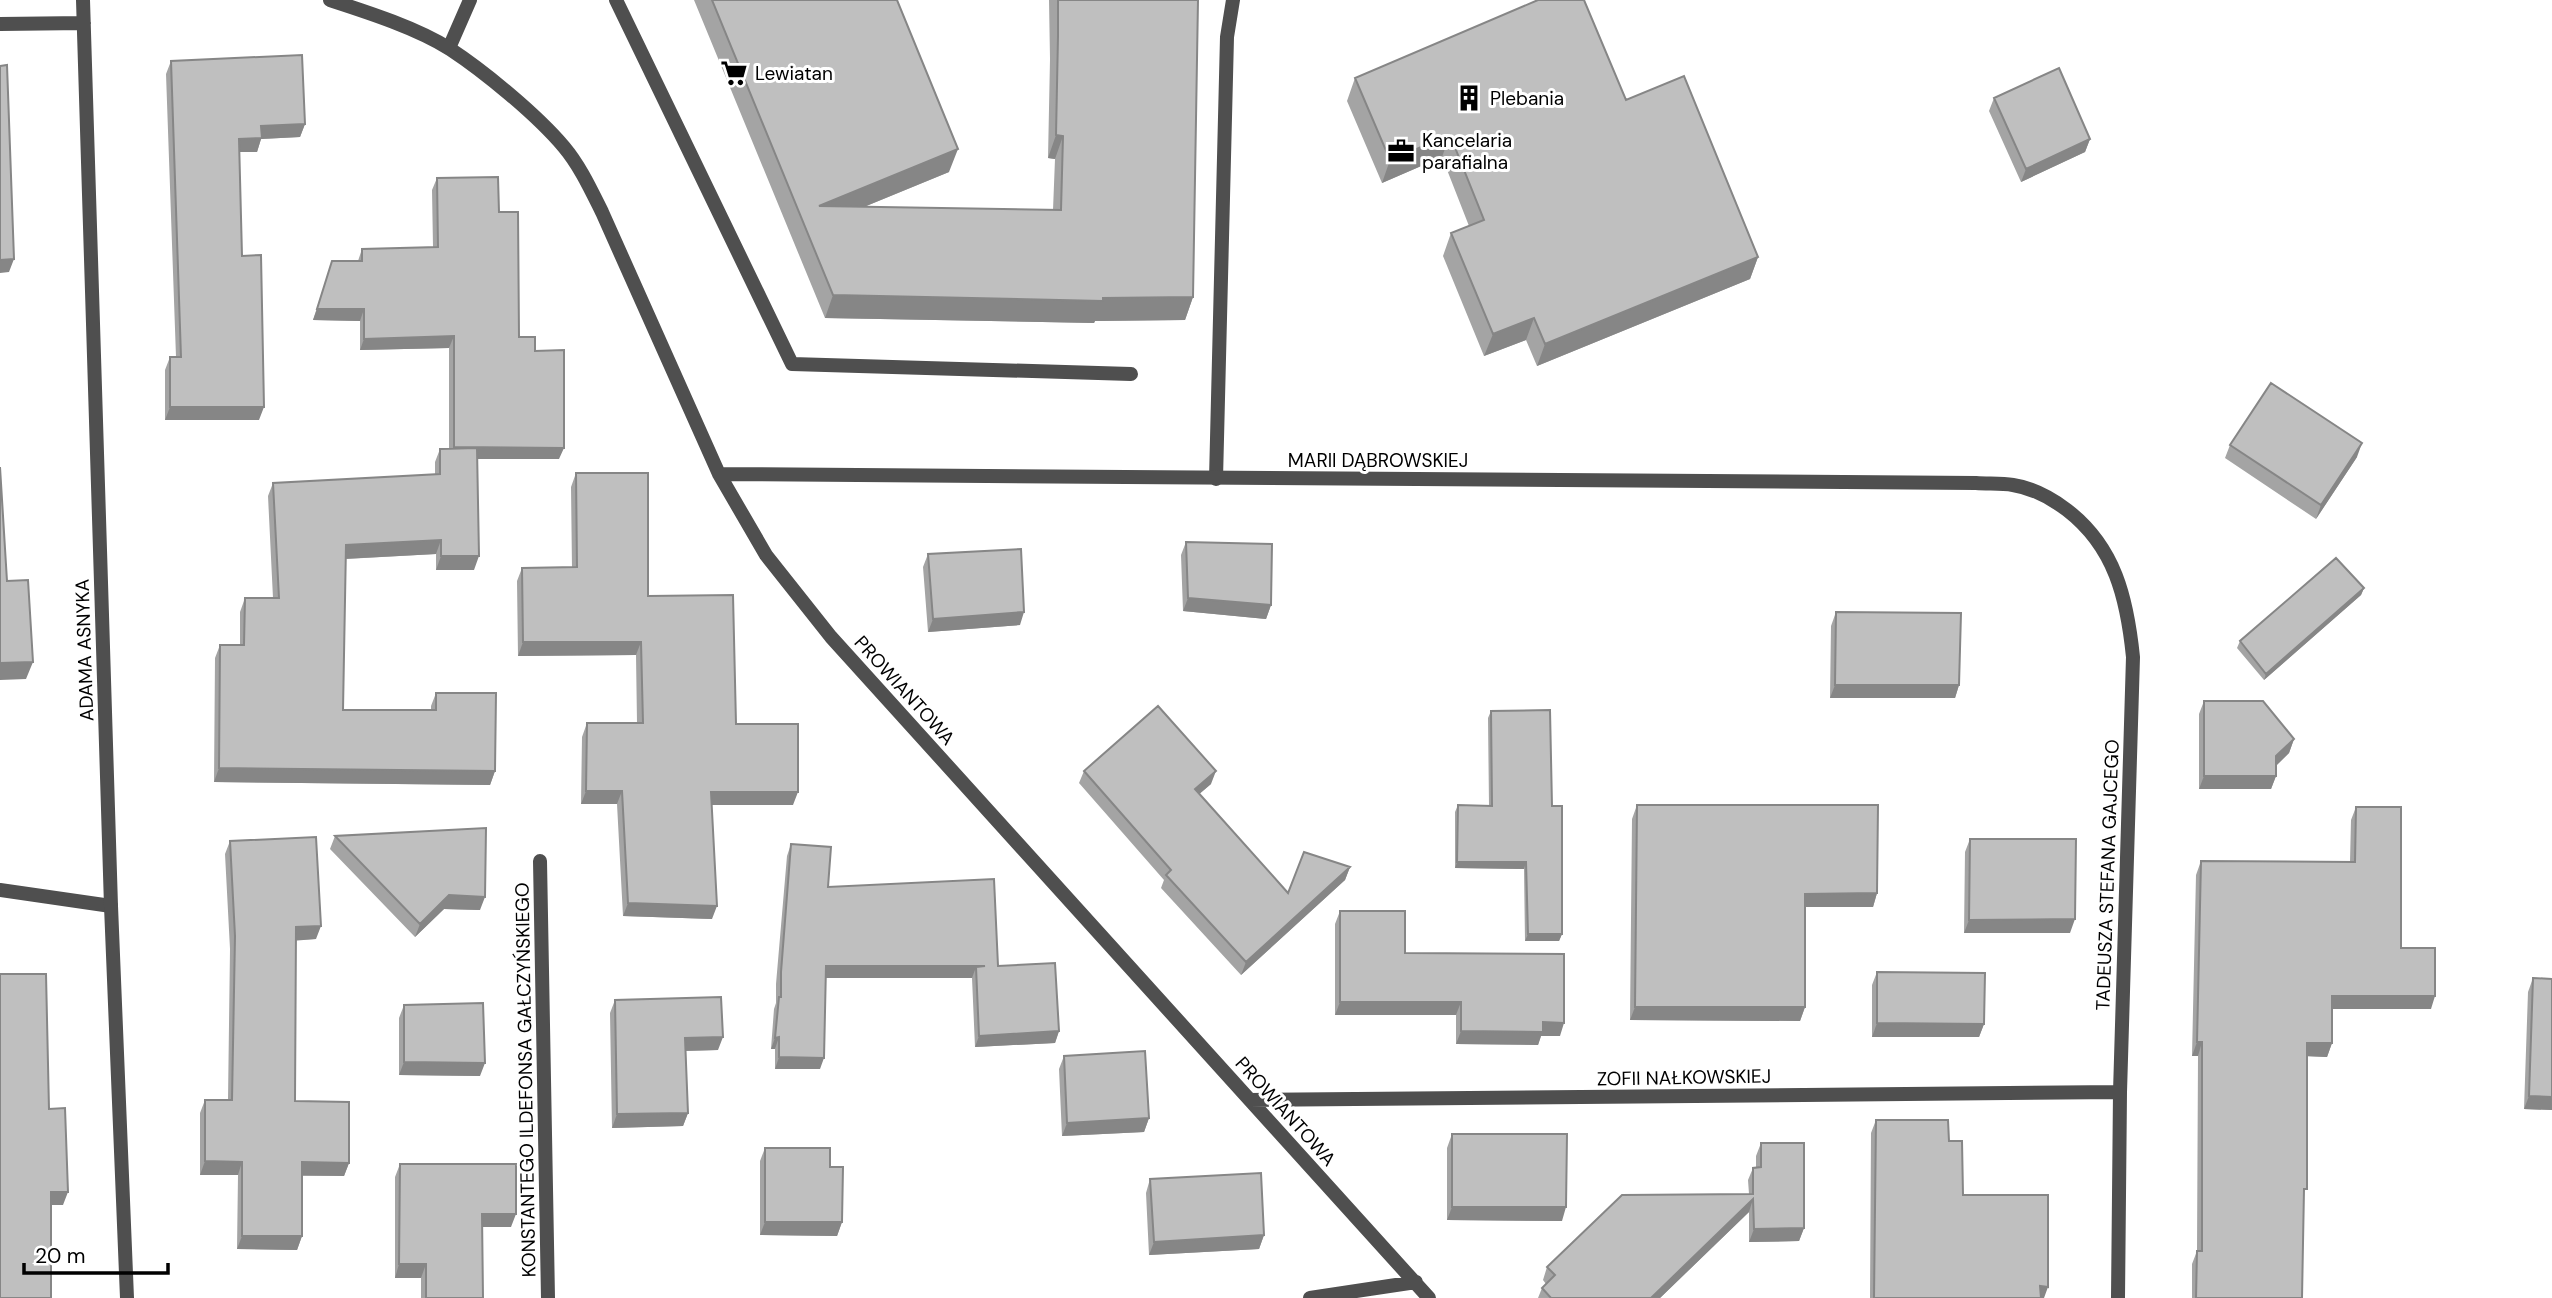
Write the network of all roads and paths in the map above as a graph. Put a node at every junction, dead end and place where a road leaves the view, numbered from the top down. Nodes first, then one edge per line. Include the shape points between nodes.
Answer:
1 (83, 0) edge
2 (330, 0) edge
3 (470, 0) edge
4 (616, 0) edge
5 (1233, 0) edge
6 (84, 23) junction
7 (0, 24) edge
8 (449, 48) junction
9 (1131, 373) dead end
10 (719, 474) junction
11 (1216, 479) junction
12 (2035, 492) joint
13 (540, 861) dead end
14 (0, 890) edge
15 (111, 906) junction
16 (2120, 1093) junction
17 (1250, 1100) junction
18 (1416, 1282) junction
19 (127, 1298) edge
20 (548, 1298) edge
21 (1310, 1298) edge
22 (1429, 1298) edge
23 (2118, 1298) edge

1 - 6 street, ADAMA ASNYKA
2 - 8 street, PROWIANTOWA
3 - 8 street
4 - 9 street via 792,364
5 - 11 street via 1227,51
6 - 7 street
6 - 15 street, ADAMA ASNYKA
8 - 10 street, PROWIANTOWA via 533,116 565,148 583,175
10 - 11 street, MARII DĄBROWSKIEJ
10 - 17 street, PROWIANTOWA via 766,555 831,637
11 - 12 street, MARII DĄBROWSKIEJ via 1976,483 2014,485
12 - 16 street, TADEUSZA STEFANA GAJCEGO via 2050,496 2084,523 2105,551 2129,618 2133,657
13 - 20 street, KONSTANTEGO ILDEFONSA GAŁCZYŃSKIEGO
14 - 15 street
15 - 19 street, ADAMA ASNYKA
16 - 17 street, ZOFII NAŁKOWSKIEJ
16 - 23 street, TADEUSZA STEFANA GAJCEGO
17 - 18 street, PROWIANTOWA
18 - 21 street
18 - 22 street, PROWIANTOWA

